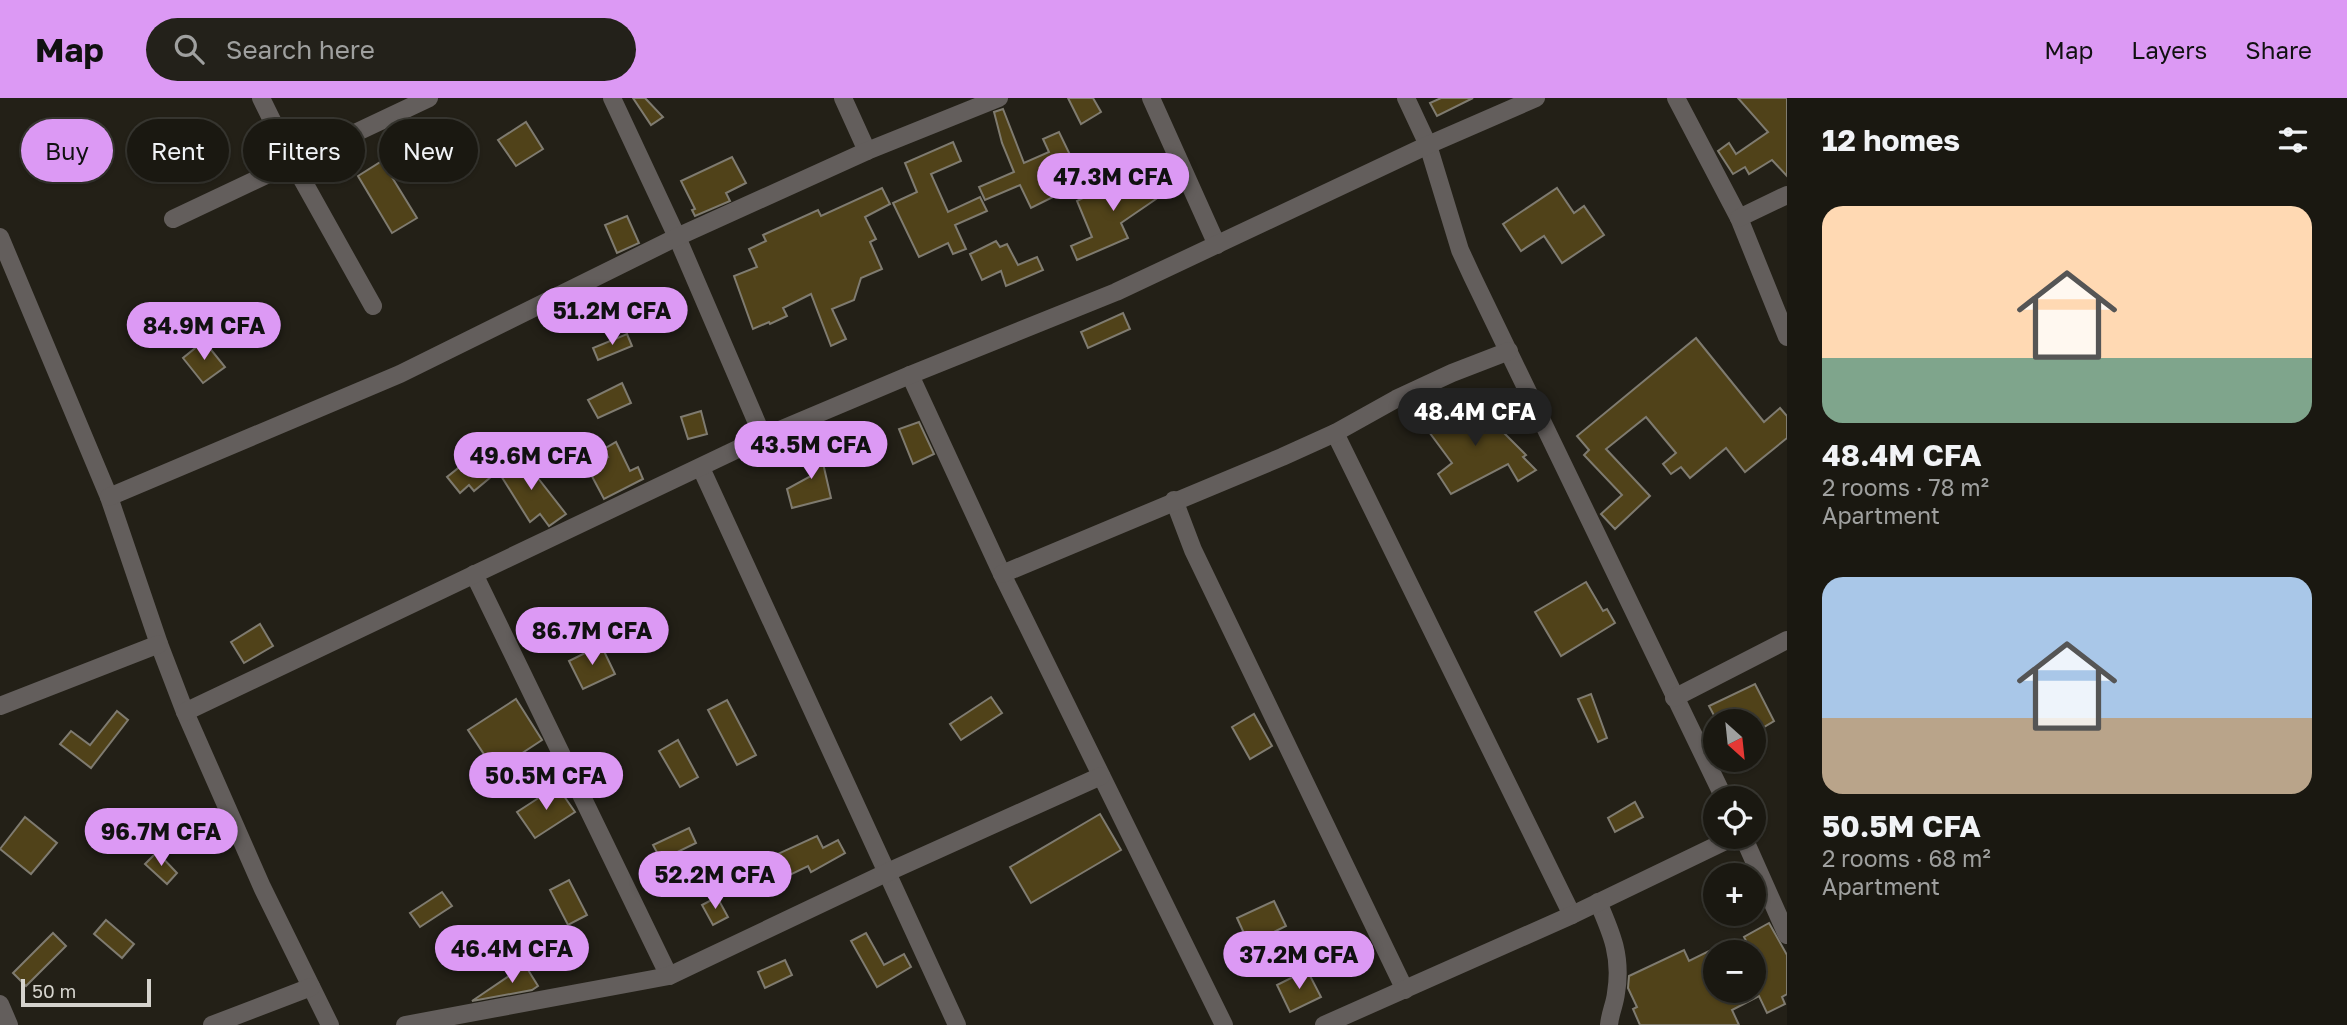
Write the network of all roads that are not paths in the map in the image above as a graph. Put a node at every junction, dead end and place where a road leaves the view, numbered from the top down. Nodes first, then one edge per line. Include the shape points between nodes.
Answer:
1 (261, 98) edge
2 (429, 98) edge
3 (612, 98) edge
4 (843, 98) edge
5 (999, 98) edge
6 (1151, 98) edge
7 (1406, 98) edge
8 (1536, 98) edge
9 (1676, 98) edge
10 (271, 119) edge
11 (365, 129) edge
12 (1428, 145) junction
13 (867, 151) junction
14 (252, 182) edge
15 (304, 182) edge
16 (1787, 195) edge
17 (1739, 218) junction
18 (173, 219) dead end
19 (0, 237) edge
20 (677, 237) junction
21 (1217, 245) junction
22 (373, 306) dead end
23 (1787, 337) edge
24 (1509, 351) junction
25 (910, 375) junction
26 (1335, 433) junction
27 (763, 437) junction
28 (701, 468) junction
29 (109, 497) junction
30 (1174, 500) junction
31 (474, 574) junction
32 (1002, 574) junction
33 (1787, 640) edge
34 (159, 644) junction
35 (1674, 698) junction
36 (0, 706) edge
37 (185, 712) junction
38 (1101, 776) junction
39 (1718, 786) edge
40 (1709, 849) edge
41 (1749, 849) edge
42 (888, 872) junction
43 (1598, 902) junction
44 (1572, 915) junction
45 (1787, 935) edge
46 (669, 976) junction
47 (311, 988) junction
48 (1405, 990) junction
49 (0, 1004) edge
50 (9, 1025) edge
51 (212, 1025) edge
52 (330, 1025) edge
53 (405, 1025) edge
54 (957, 1025) edge
55 (1224, 1025) edge
56 (1324, 1025) edge
57 (1609, 1025) edge

1 - 10 street
2 - 11 street
3 - 20 street
4 - 13 street
5 - 13 street
6 - 21 street
7 - 12 street
8 - 12 street
9 - 17 street
12 - 21 street
12 - 24 street via 1460,250
13 - 20 street
14 - 18 street
15 - 22 street
16 - 17 street
17 - 23 street
19 - 29 street
20 - 27 street
20 - 29 street via 400,374
21 - 25 street via 1116,292
24 - 26 street via 1396,399
24 - 35 street
25 - 27 street
25 - 32 street
26 - 30 street
26 - 44 street
27 - 28 street
28 - 31 street
28 - 42 street
29 - 34 street
30 - 32 street
30 - 48 street via 1193,550
31 - 37 street
31 - 46 street
32 - 38 street
33 - 35 street
34 - 36 street
34 - 37 street
35 - 39 street
37 - 47 street
38 - 42 street
38 - 55 street
40 - 43 street
41 - 45 street
42 - 46 street
42 - 54 street
43 - 44 street
43 - 57 street via 1615,942 1618,969
44 - 48 street
46 - 53 street
47 - 51 street
47 - 52 street
48 - 56 street
49 - 50 street

